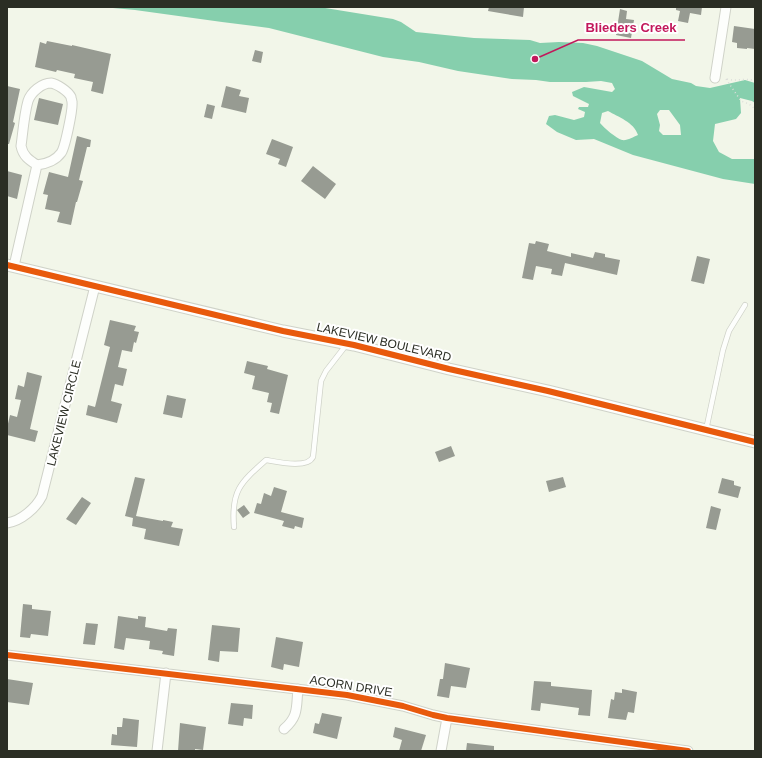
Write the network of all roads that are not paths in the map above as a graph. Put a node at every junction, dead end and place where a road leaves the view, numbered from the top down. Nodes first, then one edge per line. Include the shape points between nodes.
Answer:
1 (726, 7) edge
2 (715, 78) dead end
3 (37, 166) junction
4 (11, 266) edge
5 (95, 286) junction
6 (745, 305) dead end
7 (347, 344) junction
8 (706, 430) junction
9 (755, 442) edge
10 (7, 523) edge
11 (234, 527) dead end
12 (7, 655) edge
13 (166, 674) junction
14 (298, 689) junction
15 (447, 718) junction
16 (284, 729) dead end
17 (157, 751) edge
18 (441, 751) edge
19 (688, 751) edge

1 - 2 street
3 - 3 street via 46,164 61,153 66,144 73,104 70,95 52,83 34,91 28,100 20,146 26,159
3 - 4 street
4 - 5 street, LAKEVIEW BOULEVARD
5 - 7 street, LAKEVIEW BOULEVARD
5 - 10 street, LAKEVIEW CIRCLE via 42,496 26,514
6 - 8 lane via 729,331 723,350
7 - 8 street, LAKEVIEW BOULEVARD
7 - 11 lane via 321,381 311,461 295,464 266,460 244,480 236,492 232,512
8 - 9 street, LAKEVIEW BOULEVARD
12 - 13 street, ACORN DRIVE
13 - 14 street, ACORN DRIVE
13 - 17 street
14 - 15 street, ACORN DRIVE via 347,695
14 - 16 street via 296,716
15 - 18 street
15 - 19 street, ACORN DRIVE

